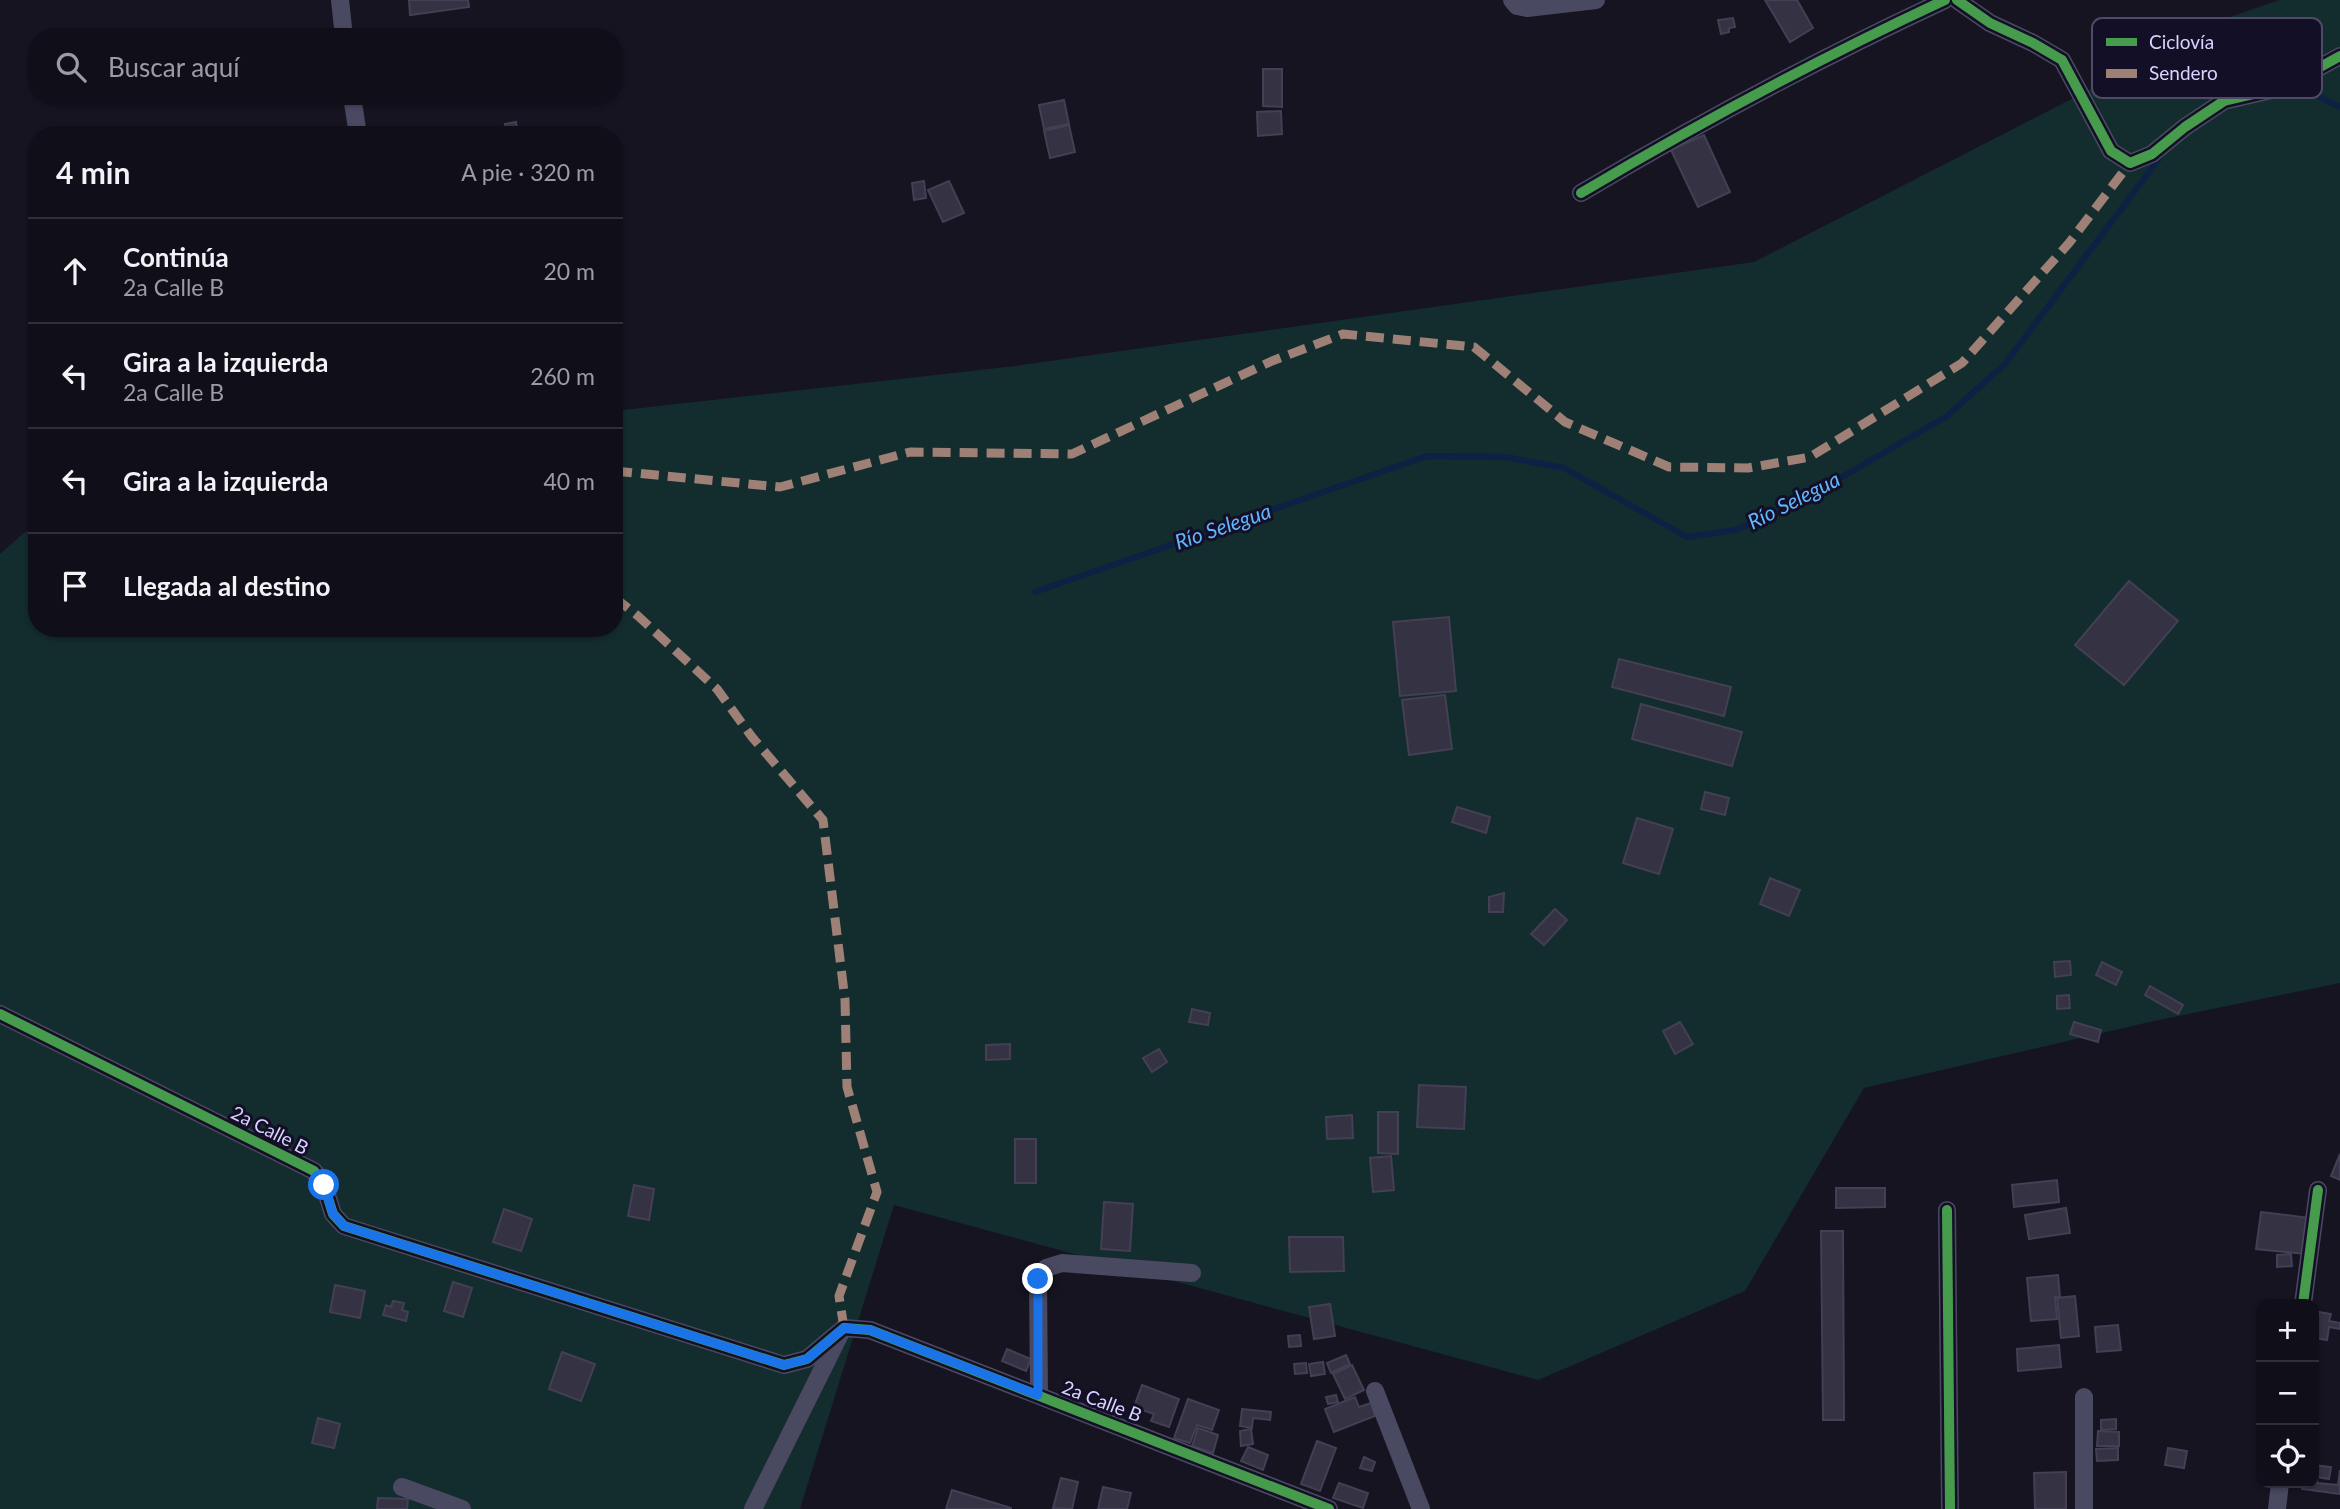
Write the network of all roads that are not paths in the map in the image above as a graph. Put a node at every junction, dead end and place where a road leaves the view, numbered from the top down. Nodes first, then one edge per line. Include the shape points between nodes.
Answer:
1 (340, 0) edge
2 (1511, 0) edge
3 (1597, 0) edge
4 (1945, 0) edge
5 (1958, 0) edge
6 (343, 28) edge
7 (2340, 56) edge
8 (2322, 66) edge
9 (2235, 98) edge
10 (353, 105) edge
11 (357, 126) edge
12 (1581, 193) dead end
13 (0, 1014) edge
14 (2318, 1190) dead end
15 (1947, 1210) dead end
16 (1192, 1273) dead end
17 (2304, 1299) edge
18 (844, 1328) junction
19 (1375, 1391) dead end
20 (1038, 1395) junction
21 (2084, 1397) dead end
22 (402, 1487) dead end
23 (2279, 1488) edge
24 (462, 1509) edge
25 (753, 1509) edge
26 (1329, 1509) edge
27 (1421, 1509) edge
28 (1950, 1509) edge
29 (2084, 1509) edge
30 (2277, 1509) edge

1 - 6 street
2 - 3 street via 1527,8
4 - 12 street via 1698,124
5 - 9 street via 1990,23 2062,60 2111,151 2130,163 2152,154 2185,127
7 - 8 street
10 - 11 street
13 - 18 street, 2a Calle B via 314,1171 333,1214 344,1226 784,1365 807,1359
14 - 17 street
15 - 28 street
16 - 20 street via 1062,1263 1046,1268 1038,1279
18 - 20 street, 2a Calle B via 870,1330
18 - 25 street
19 - 27 street
20 - 26 street, 2a Calle B
21 - 29 street
22 - 24 street
23 - 30 street

